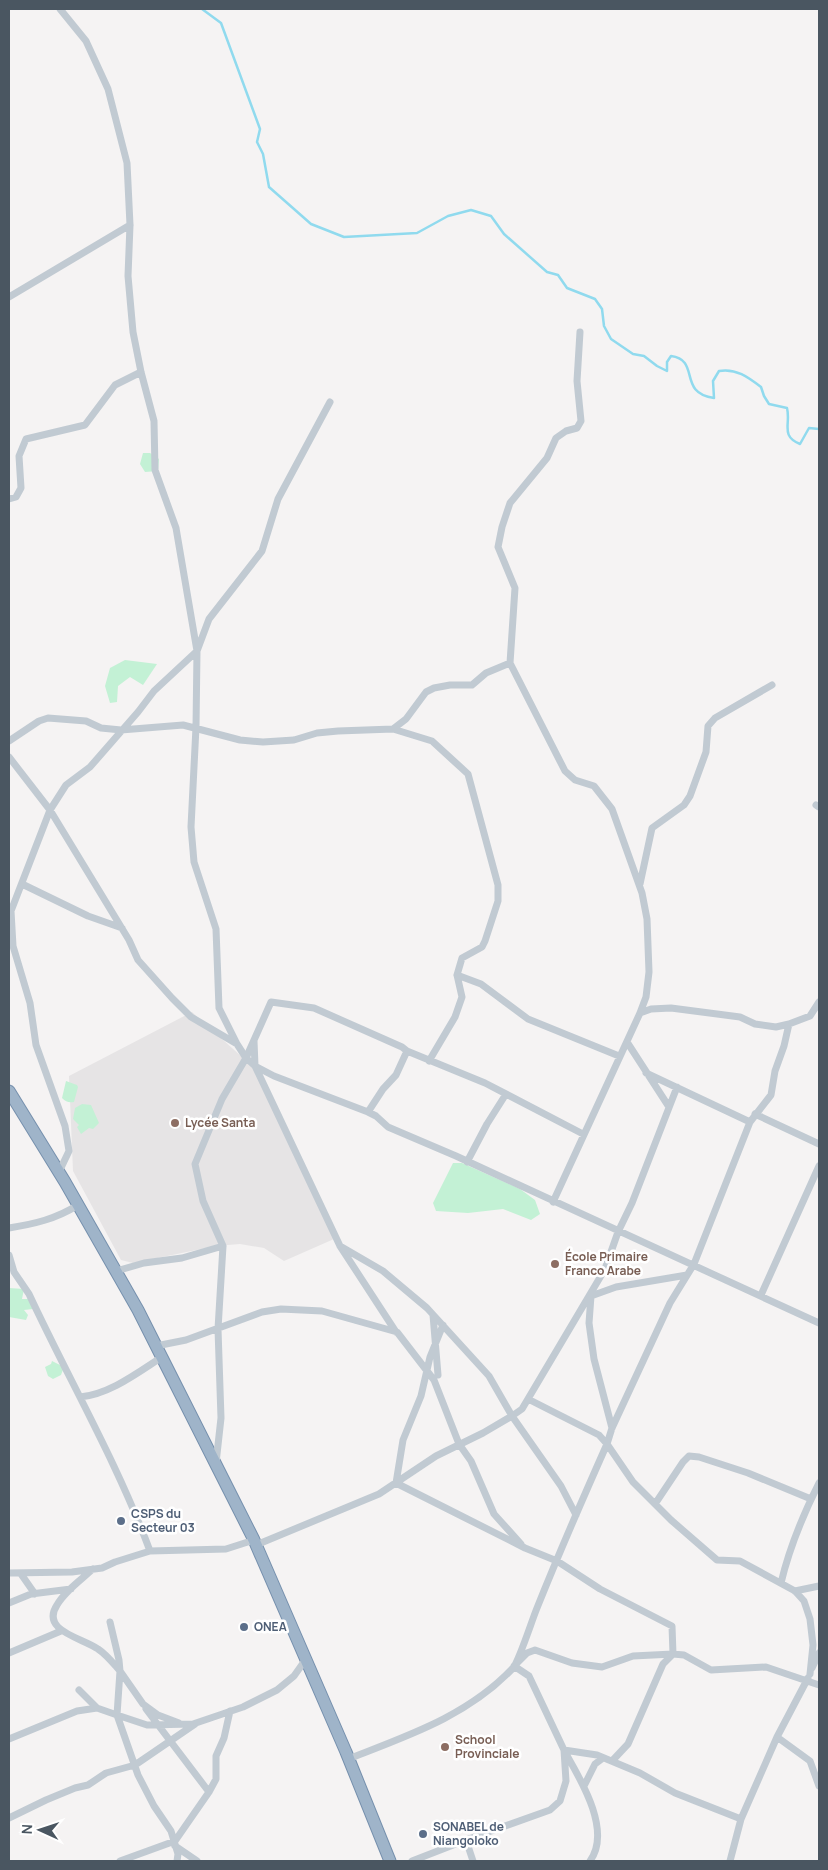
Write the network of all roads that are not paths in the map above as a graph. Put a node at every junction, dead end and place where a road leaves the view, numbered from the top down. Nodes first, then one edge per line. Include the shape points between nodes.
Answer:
1 (60, 9) edge
2 (130, 225) junction
3 (9, 298) edge
4 (580, 332) dead end
5 (141, 372) junction
6 (330, 402) dead end
7 (9, 500) edge
8 (197, 651) junction
9 (510, 663) junction
10 (772, 685) dead end
11 (196, 727) junction
12 (393, 729) junction
13 (121, 730) junction
14 (9, 741) edge
15 (9, 757) edge
16 (50, 810) junction
17 (22, 884) junction
18 (640, 885) junction
19 (122, 928) junction
20 (457, 975) junction
21 (819, 1002) edge
22 (640, 1013) junction
23 (788, 1024) junction
24 (254, 1038) junction
25 (627, 1042) junction
26 (237, 1044) junction
27 (407, 1051) junction
28 (619, 1056) junction
29 (246, 1058) junction
30 (429, 1061) junction
31 (255, 1066) junction
32 (646, 1073) junction
33 (677, 1087) junction
34 (9, 1091) edge
35 (506, 1094) junction
36 (669, 1108) junction
37 (368, 1112) junction
38 (755, 1114) junction
39 (750, 1122) junction
40 (583, 1134) junction
41 (819, 1144) edge
42 (467, 1162) junction
43 (819, 1166) edge
44 (59, 1172) junction
45 (553, 1202) junction
46 (78, 1205) junction
47 (9, 1228) edge
48 (618, 1232) junction
49 (223, 1246) junction
50 (340, 1246) junction
51 (9, 1255) edge
52 (694, 1264) junction
53 (11, 1270) edge
54 (116, 1271) junction
55 (687, 1275) junction
56 (760, 1295) junction
57 (591, 1296) junction
58 (434, 1315) junction
59 (819, 1323) edge
60 (443, 1325) junction
61 (218, 1329) junction
62 (396, 1332) junction
63 (436, 1343) junction
64 (156, 1346) junction
65 (162, 1357) junction
66 (426, 1370) junction
67 (438, 1375) dead end
68 (80, 1397) junction
69 (528, 1399) junction
70 (512, 1416) junction
71 (612, 1428) junction
72 (459, 1444) junction
73 (607, 1444) junction
74 (216, 1464) junction
75 (396, 1483) junction
76 (819, 1483) edge
77 (811, 1499) junction
78 (655, 1504) junction
79 (576, 1515) junction
80 (255, 1542) junction
81 (525, 1548) junction
82 (150, 1551) junction
83 (556, 1561) junction
84 (93, 1569) junction
85 (9, 1573) edge
86 (21, 1574) junction
87 (781, 1583) junction
88 (819, 1586) edge
89 (72, 1588) junction
90 (795, 1591) junction
91 (35, 1594) junction
92 (9, 1603) edge
93 (110, 1622) dead end
94 (61, 1631) junction
95 (9, 1653) edge
96 (819, 1653) edge
97 (673, 1654) junction
98 (306, 1660) junction
99 (514, 1666) junction
100 (120, 1671) junction
101 (808, 1677) junction
102 (819, 1684) edge
103 (80, 1690) dead end
104 (143, 1704) junction
105 (97, 1708) junction
106 (230, 1711) junction
107 (118, 1715) junction
108 (197, 1722) junction
109 (182, 1724) junction
110 (159, 1725) junction
111 (777, 1737) junction
112 (9, 1739) edge
113 (171, 1741) junction
114 (564, 1750) junction
115 (132, 1753) junction
116 (147, 1757) junction
117 (603, 1758) junction
118 (348, 1759) junction
119 (612, 1761) junction
120 (135, 1765) junction
121 (584, 1786) junction
122 (819, 1786) edge
123 (209, 1792) junction
124 (9, 1818) edge
125 (741, 1819) junction
126 (466, 1840) junction
127 (175, 1843) junction
128 (177, 1858) edge
129 (120, 1861) edge
130 (182, 1861) edge
131 (197, 1861) edge
132 (390, 1861) edge
133 (412, 1861) edge
134 (473, 1861) edge
135 (590, 1861) edge
136 (730, 1861) edge

1 - 2 street via 86,41 108,88 127,163
2 - 3 street
2 - 5 street via 128,276 133,332
4 - 9 street via 577,381 582,421 577,428 556,438 547,458 510,503 502,527 498,547 515,588
5 - 7 street via 115,385 85,425 26,438 19,456 21,488 16,497
5 - 8 street via 154,421 155,470 176,528
6 - 8 street via 278,499 262,551 209,619
8 - 11 street
8 - 13 street via 154,691
9 - 12 street via 486,673 472,685 434,688 426,692 406,719
9 - 18 street via 565,771 575,780 594,786 612,809
10 - 18 street via 715,718 708,726 706,752 690,796 684,805 652,828
11 - 12 street via 240,740 263,742 294,740 317,733
11 - 13 street via 183,725
11 - 26 street via 191,828 194,862 217,934 219,1008
12 - 20 street via 432,742 468,774 498,884 498,901 485,941 482,947 462,958
13 - 14 street via 101,728 86,721 48,718
13 - 16 street via 90,767 66,785
15 - 16 street
16 - 17 street
16 - 19 street
17 - 19 street via 88,916
17 - 44 street via 12,912 13,946 30,1003 36,1045 65,1126 69,1151
18 - 22 street via 649,942 646,998
19 - 26 street via 138,960 172,998 191,1017
20 - 28 street via 481,984 528,1019
20 - 30 street via 462,997 455,1017
21 - 23 street via 810,1016
22 - 23 street via 671,1008 740,1017 755,1024 776,1027
22 - 25 street
23 - 38 street via 771,1096
24 - 27 street via 271,1002 314,1008
24 - 29 street
24 - 31 street
25 - 28 street
25 - 32 street
26 - 29 street
27 - 30 street
27 - 37 street via 396,1074
28 - 40 street
29 - 31 street
29 - 49 street via 222,1099 195,1164 203,1201
30 - 35 street
31 - 37 street
31 - 50 street
32 - 33 street
32 - 36 street
33 - 36 street
33 - 39 street
34 - 44 highway
35 - 40 street
35 - 42 street
36 - 48 street
37 - 42 street via 388,1127
38 - 39 street
38 - 41 street
39 - 52 street
40 - 45 street
42 - 45 street
43 - 56 street
44 - 46 highway
45 - 48 street
46 - 47 street via 46,1221
46 - 54 highway
48 - 52 street
48 - 57 street
49 - 54 street
49 - 61 street
50 - 58 street via 383,1271
50 - 62 street
51 - 53 street
52 - 55 street
52 - 56 street
53 - 68 street via 29,1294
54 - 64 highway
55 - 57 street via 616,1287
55 - 71 street via 670,1303
56 - 59 street
57 - 69 street
57 - 71 street via 589,1323 594,1359
58 - 60 street
58 - 63 street
60 - 63 street
60 - 70 street via 489,1376
61 - 62 street via 262,1312 281,1309 322,1312
61 - 64 street
61 - 74 street via 221,1418
62 - 66 street
63 - 66 street
63 - 67 street
64 - 65 highway
65 - 68 street via 121,1383 94,1395
65 - 74 highway
66 - 72 street via 434,1380
66 - 75 street via 421,1396 403,1440
68 - 82 street via 136,1513
69 - 70 street
69 - 73 street via 599,1435
70 - 72 street
70 - 79 street via 561,1486
71 - 73 street
72 - 75 street
72 - 81 street via 471,1461 494,1514
73 - 78 street via 633,1482
73 - 79 street
74 - 80 highway
75 - 80 street via 378,1494
75 - 81 street
76 - 77 street
77 - 78 street via 748,1473 689,1456
77 - 87 street
78 - 87 street via 717,1560 740,1561
79 - 83 street
80 - 82 street via 226,1549
80 - 98 highway
81 - 83 street
82 - 84 street
83 - 97 street via 600,1589 672,1626
83 - 99 street
84 - 86 street
84 - 89 street
85 - 86 street
86 - 91 street
87 - 90 street
88 - 90 street
89 - 91 street
89 - 94 street via 57,1603 53,1613 55,1624
90 - 101 street via 804,1601 810,1619 813,1645
91 - 92 street
93 - 100 street
94 - 95 street
94 - 100 street via 97,1648
96 - 101 street
97 - 99 street via 633,1656 602,1667 572,1663 535,1650
97 - 101 street via 684,1655 711,1670 766,1667
97 - 119 street via 662,1664 628,1744
98 - 106 street via 278,1690
98 - 118 highway
99 - 114 street via 530,1676
99 - 118 street via 481,1698 455,1714
100 - 104 street
100 - 107 street
101 - 102 street
101 - 111 street
103 - 105 street
104 - 109 street via 158,1715
104 - 110 street
105 - 107 street
105 - 112 street via 77,1711
106 - 108 street
106 - 123 street via 216,1756 216,1779
107 - 110 street via 147,1725
107 - 115 street
108 - 109 street
108 - 113 street
109 - 110 street
110 - 113 street
111 - 122 street via 810,1761
111 - 125 street
113 - 116 street
113 - 123 street
114 - 117 street
114 - 121 street
114 - 126 street via 566,1781 560,1801 550,1810
115 - 116 street
115 - 120 street
116 - 120 street
117 - 119 street
117 - 121 street via 595,1764
118 - 132 highway
119 - 125 street via 676,1793
120 - 124 street via 106,1773 88,1785
120 - 127 street
121 - 135 street via 599,1840 596,1854
123 - 127 street
125 - 136 street
126 - 133 street
126 - 134 street
127 - 128 street
127 - 129 street
127 - 131 street
128 - 130 street

